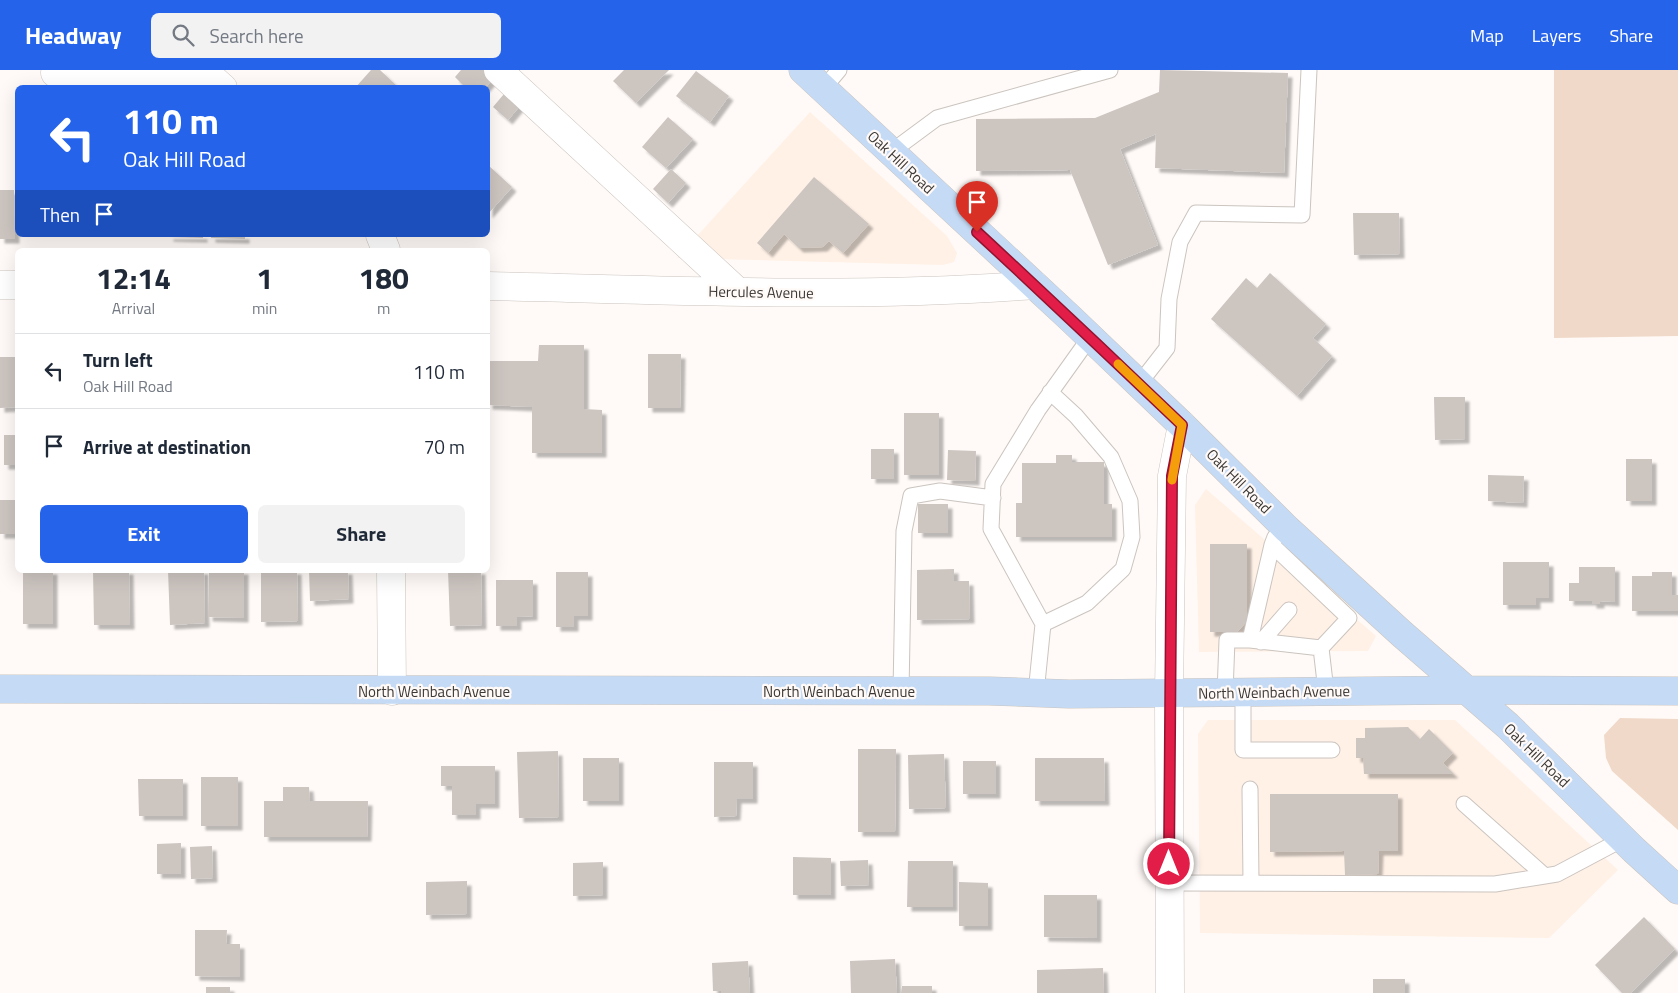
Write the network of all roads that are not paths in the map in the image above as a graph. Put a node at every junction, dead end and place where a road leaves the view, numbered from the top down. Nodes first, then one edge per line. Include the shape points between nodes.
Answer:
1 (56, 70) edge
2 (498, 70) edge
3 (803, 70) edge
4 (1110, 70) edge
5 (1309, 70) edge
6 (210, 76) edge
7 (831, 79) edge
8 (891, 152) junction
9 (0, 285) edge
10 (15, 285) edge
11 (1034, 285) junction
12 (490, 286) edge
13 (737, 291) junction
14 (1086, 335) junction
15 (1139, 384) junction
16 (1050, 392) junction
17 (1182, 425) junction
18 (993, 498) junction
19 (1276, 534) junction
20 (390, 573) edge
21 (1289, 610) dead end
22 (1358, 610) junction
23 (1043, 624) junction
24 (1256, 641) junction
25 (1321, 648) junction
26 (0, 689) edge
27 (1466, 690) junction
28 (392, 691) junction
29 (901, 691) junction
30 (1326, 691) junction
31 (1678, 691) edge
32 (1036, 693) junction
33 (1234, 693) junction
34 (1169, 694) junction
35 (1332, 750) dead end
36 (1250, 789) dead end
37 (1464, 804) dead end
38 (1623, 839) junction
39 (1545, 876) junction
40 (1170, 883) junction
41 (1252, 883) junction
42 (1678, 890) edge
43 (1170, 993) edge

1 - 6 street via 56,73
2 - 13 street
3 - 7 main road, Oak Hill Road
4 - 8 lane via 937,118
5 - 15 lane via 1302,215 1196,213 1180,242 1169,299 1167,348
7 - 8 main road, Oak Hill Road
8 - 11 main road, Oak Hill Road
9 - 10 street
11 - 13 street, Hercules Avenue via 840,293
11 - 14 main road, Oak Hill Road
12 - 13 street, Hercules Avenue
14 - 15 main road, Oak Hill Road
14 - 16 lane via 1083,346
15 - 17 main road, Oak Hill Road
16 - 18 lane via 994,484
16 - 23 lane via 1076,416 1111,457 1130,501 1132,537 1123,569 1087,603
17 - 19 main road, Oak Hill Road
17 - 34 street via 1172,476
18 - 23 lane via 992,529
18 - 29 lane via 940,491 911,496 904,531
19 - 22 main road, Oak Hill Road
19 - 22 lane via 1313,587
19 - 24 lane
20 - 28 street
21 - 24 lane
22 - 25 lane
22 - 27 main road, Oak Hill Road
23 - 32 lane
24 - 25 lane
24 - 33 lane via 1227,640
25 - 30 lane
26 - 28 main road, North Weinbach Avenue
27 - 30 main road, North Weinbach Avenue
27 - 31 main road, North Weinbach Avenue
27 - 38 main road, Oak Hill Road via 1508,726
28 - 29 main road, North Weinbach Avenue
29 - 32 main road, North Weinbach Avenue
30 - 33 main road, North Weinbach Avenue
32 - 34 main road, North Weinbach Avenue
33 - 34 main road, North Weinbach Avenue
33 - 35 lane via 1243,750
34 - 40 street
36 - 41 lane
37 - 39 lane
38 - 39 lane via 1556,874
38 - 42 main road, Oak Hill Road
39 - 41 lane via 1495,884
40 - 41 lane
40 - 43 street

